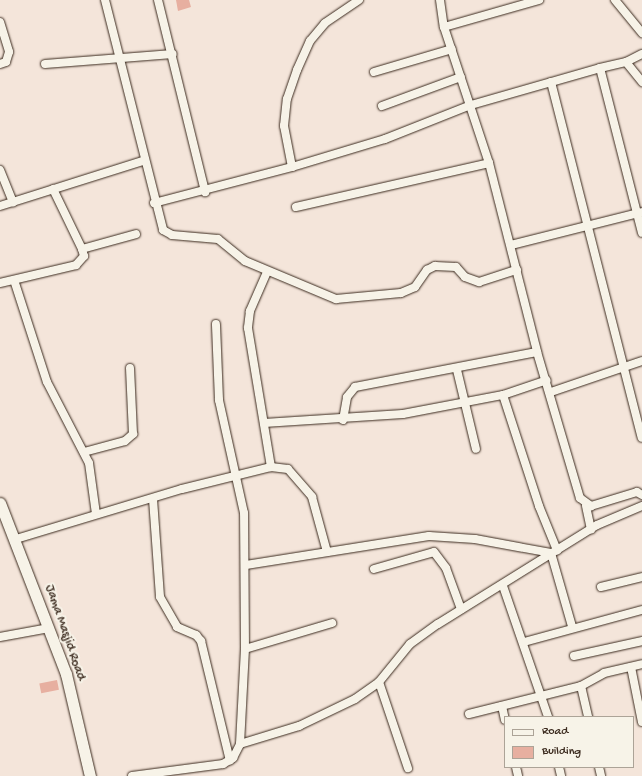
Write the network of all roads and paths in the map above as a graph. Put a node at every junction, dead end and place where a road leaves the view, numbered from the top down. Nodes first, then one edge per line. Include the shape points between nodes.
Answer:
1 (104, 0) edge
2 (158, 0) edge
3 (359, 0) edge
4 (440, 0) edge
5 (539, 0) edge
6 (615, 0) edge
7 (0, 22) edge
8 (444, 27) junction
9 (642, 33) edge
10 (452, 49) junction
11 (173, 54) junction
12 (642, 54) edge
13 (119, 59) junction
14 (626, 62) junction
15 (0, 64) edge
16 (45, 64) dead end
17 (600, 68) junction
18 (374, 72) dead end
19 (461, 77) junction
20 (551, 82) junction
21 (642, 82) edge
22 (471, 104) junction
23 (382, 106) dead end
24 (142, 161) junction
25 (488, 163) junction
26 (292, 167) junction
27 (0, 170) edge
28 (52, 189) junction
29 (205, 192) junction
30 (13, 202) junction
31 (154, 203) junction
32 (0, 206) edge
33 (296, 207) dead end
34 (639, 213) edge
35 (586, 224) junction
36 (642, 233) edge
37 (136, 234) dead end
38 (511, 245) junction
39 (82, 249) junction
40 (517, 270) junction
41 (267, 272) junction
42 (14, 280) junction
43 (0, 283) edge
44 (216, 324) dead end
45 (537, 352) junction
46 (642, 361) edge
47 (623, 367) junction
48 (130, 368) dead end
49 (457, 370) junction
50 (546, 380) junction
51 (551, 392) junction
52 (503, 395) junction
53 (466, 402) junction
54 (343, 420) junction
55 (264, 423) junction
56 (642, 438) edge
57 (476, 449) dead end
58 (84, 452) junction
59 (271, 467) junction
60 (238, 474) junction
61 (642, 495) edge
62 (153, 499) junction
63 (0, 503) edge
64 (586, 506) junction
65 (642, 506) edge
66 (96, 514) junction
67 (592, 529) junction
68 (16, 540) junction
69 (327, 552) junction
70 (554, 552) junction
71 (246, 565) junction
72 (374, 569) dead end
73 (642, 576) edge
74 (503, 586) junction
75 (601, 587) dead end
76 (461, 609) junction
77 (642, 610) edge
78 (332, 623) dead end
79 (572, 626) junction
80 (48, 628) junction
81 (0, 637) edge
82 (642, 640) edge
83 (524, 642) junction
84 (245, 649) junction
85 (574, 656) dead end
86 (642, 664) edge
87 (631, 667) junction
88 (379, 682) junction
89 (581, 686) junction
90 (543, 695) junction
91 (502, 706) junction
92 (469, 714) dead end
93 (504, 716) edge
94 (548, 716) edge
95 (588, 716) edge
96 (642, 722) edge
97 (240, 744) junction
98 (230, 761) junction
99 (408, 768) dead end
100 (90, 776) edge
101 (132, 776) edge

1 - 13 street
2 - 11 street
3 - 26 street via 325,23 310,42 297,70 287,99 284,126
4 - 8 street
5 - 8 street
6 - 9 street
7 - 15 street via 9,52 6,62
8 - 10 street
10 - 18 street
10 - 19 street
11 - 13 street
11 - 29 street
12 - 14 street
13 - 16 street
13 - 24 street
14 - 17 street
14 - 21 street
17 - 20 street
17 - 34 street
19 - 22 street
19 - 23 street
20 - 22 street
20 - 35 street
22 - 25 street
22 - 26 street via 385,139
24 - 28 street
24 - 31 street
25 - 33 street
25 - 38 street
26 - 29 street
27 - 30 street
28 - 30 street
28 - 39 street
29 - 31 street
30 - 32 street
31 - 41 street via 163,230 172,235 218,240
34 - 35 street
34 - 36 street
35 - 38 street
35 - 47 street
37 - 39 street
38 - 40 street
39 - 42 street via 84,256 76,265
40 - 41 street via 478,282 465,277 456,267 435,266 409,290 348,300 331,297
40 - 45 street
41 - 55 street via 250,311 248,328
42 - 43 street
42 - 58 street via 47,382
44 - 60 street via 219,400
45 - 49 street
45 - 50 street
46 - 47 street
47 - 51 street
47 - 56 street
48 - 58 street via 132,434 125,440
49 - 53 street
49 - 54 street via 355,387 347,396
50 - 51 street
50 - 52 street
51 - 64 street via 580,498
52 - 53 street
52 - 70 street
53 - 54 street via 403,414
53 - 57 street
54 - 55 street
55 - 59 street
58 - 66 street via 94,478
59 - 60 street
59 - 69 street via 288,469 312,497
60 - 62 street
60 - 71 street via 244,513
61 - 64 street via 637,492
62 - 66 street
62 - 98 street via 160,596 177,627 196,635 201,641
63 - 68 street, Jama Masjid Road
64 - 67 street
65 - 67 street
66 - 68 street
67 - 70 street
68 - 80 street, Jama Masjid Road
69 - 70 street via 429,536 475,539
69 - 71 street
70 - 74 street
70 - 79 street
71 - 84 street
72 - 76 street via 434,552 446,568
73 - 75 street
74 - 76 street
74 - 83 street
76 - 88 street via 410,644
77 - 79 street
78 - 84 street
79 - 83 street
80 - 81 street
80 - 100 street, Jama Masjid Road via 66,674
82 - 85 street
83 - 90 street
84 - 97 street
86 - 87 street
87 - 89 street via 604,673
87 - 96 street
88 - 97 street via 299,726
88 - 99 street
89 - 90 street
89 - 95 street
90 - 91 street
90 - 94 street
91 - 92 street
91 - 93 street
97 - 98 street
98 - 101 street

